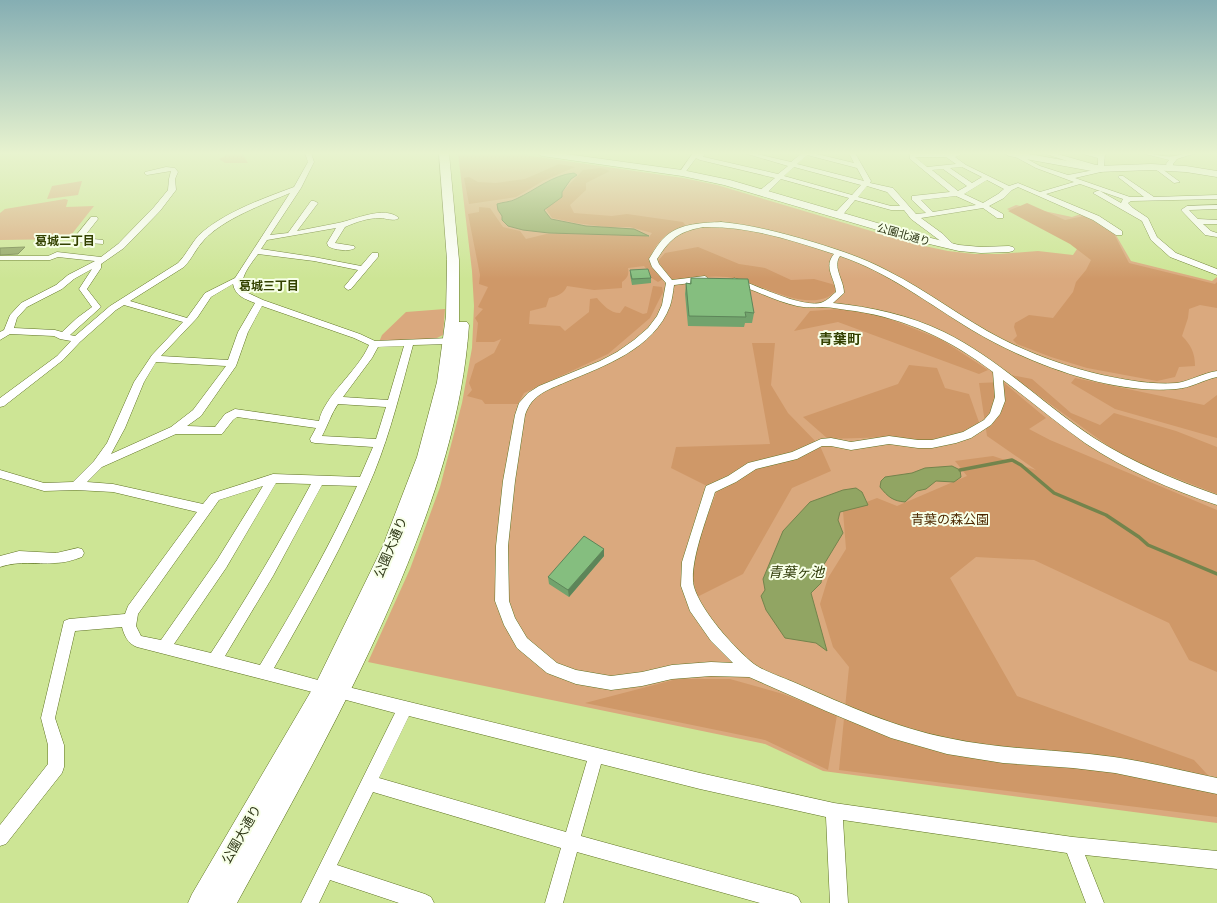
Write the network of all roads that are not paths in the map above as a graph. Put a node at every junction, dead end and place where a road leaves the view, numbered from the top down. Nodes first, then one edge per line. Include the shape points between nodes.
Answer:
1 (168, 195) edge
2 (279, 195) edge
3 (292, 195) edge
4 (447, 195) edge
5 (455, 195) edge
6 (769, 195) edge
7 (843, 195) edge
8 (855, 195) edge
9 (894, 195) edge
10 (944, 195) edge
11 (959, 195) edge
12 (1002, 195) edge
13 (1042, 195) edge
14 (1101, 195) edge
15 (1116, 195) edge
16 (1147, 195) edge
17 (1217, 197) edge
18 (853, 198) junction
19 (1152, 199) junction
20 (1129, 200) junction
21 (314, 203) dead end
22 (983, 206) junction
23 (1217, 207) edge
24 (905, 208) junction
25 (1130, 210) junction
26 (838, 215) junction
27 (932, 215) junction
28 (1000, 216) dead end
29 (914, 217) junction
30 (395, 218) dead end
31 (94, 219) dead end
32 (1196, 221) junction
33 (1217, 222) edge
34 (342, 225) junction
35 (1119, 233) dead end
36 (291, 234) junction
37 (1217, 235) edge
38 (265, 238) junction
39 (950, 246) junction
40 (351, 248) dead end
41 (1009, 249) dead end
42 (255, 252) junction
43 (839, 252) junction
44 (375, 255) dead end
45 (80, 256) junction
46 (0, 258) edge
47 (99, 261) junction
48 (363, 269) junction
49 (1217, 272) edge
50 (714, 279) edge
51 (237, 280) junction
52 (726, 280) edge
53 (670, 283) junction
54 (348, 287) dead end
55 (122, 302) junction
56 (260, 302) junction
57 (825, 305) junction
58 (189, 321) junction
59 (8, 331) junction
60 (0, 337) edge
61 (63, 337) junction
62 (458, 339) junction
63 (77, 340) junction
64 (408, 343) junction
65 (374, 344) junction
66 (154, 359) junction
67 (231, 364) junction
68 (998, 372) junction
69 (1217, 374) edge
70 (336, 400) junction
71 (0, 404) edge
72 (393, 404) junction
73 (323, 425) junction
74 (175, 430) junction
75 (379, 443) junction
76 (98, 464) junction
77 (0, 474) edge
78 (273, 478) junction
79 (319, 480) junction
80 (363, 482) junction
81 (76, 486) junction
82 (1217, 500) edge
83 (205, 509) junction
84 (78, 553) dead end
85 (0, 562) edge
86 (128, 620) junction
87 (164, 647) junction
88 (214, 661) junction
89 (750, 670) junction
90 (264, 672) junction
91 (332, 690) junction
92 (405, 709) junction
93 (596, 756) junction
94 (369, 783) junction
95 (1217, 786) edge
96 (834, 811) junction
97 (0, 838) edge
98 (571, 842) junction
99 (1073, 845) junction
100 (1217, 860) edge
101 (326, 870) junction
102 (201, 903) edge
103 (222, 903) edge
104 (310, 903) edge
105 (424, 903) edge
106 (554, 903) edge
107 (792, 903) edge
108 (839, 903) edge
109 (1095, 903) edge

1 - 47 street via 125,243
2 - 55 street via 246,208 217,226 201,238 181,265
3 - 38 street
4 - 62 street, 公園大通り
5 - 62 street, 公園大通り via 465,292
6 - 26 street, 公園北通り
7 - 18 street
8 - 18 street
9 - 24 street
10 - 27 street via 915,198
11 - 22 street
12 - 22 street
13 - 35 street via 1096,218
14 - 25 street
15 - 20 street
16 - 19 street
17 - 19 street
18 - 24 street via 891,208
18 - 26 street
19 - 20 street
20 - 25 street via 1124,202
21 - 36 street
22 - 27 street
22 - 28 street
23 - 32 street via 1186,208 1184,210
24 - 29 street
25 - 49 street via 1145,220 1154,238 1173,256
26 - 39 street, 公園北通り
27 - 29 street
29 - 39 street
30 - 34 street via 363,218
31 - 45 street via 77,240 100,242
32 - 33 street
32 - 37 street via 1208,233
34 - 36 street
34 - 40 street via 331,243 332,246
36 - 38 street
38 - 42 street
39 - 41 street, 公園北通り via 981,250
42 - 48 street via 314,258
42 - 51 street
43 - 53 street via 776,233 734,226 692,227 670,236 653,260
43 - 57 street via 832,261 832,267 841,284 840,293
43 - 69 street via 899,281 994,340 1045,361 1087,374 1158,386 1177,386
44 - 48 street
45 - 46 street via 57,254 50,258
45 - 47 street
47 - 59 street via 59,287 24,305 13,317
47 - 61 street via 83,289 97,307
48 - 54 street
50 - 53 street
51 - 56 street via 237,290 244,296
51 - 58 street via 208,295
52 - 57 street via 748,283 806,306
53 - 89 street via 661,316 638,342 603,363 543,388 524,403 518,422 502,546 502,601 509,621 522,643 552,668 576,677 611,683 642,680 672,672
55 - 58 street
55 - 63 street
56 - 65 street
56 - 67 street via 243,332
57 - 68 street via 882,313 925,327 955,342
58 - 66 street
59 - 60 street
59 - 61 street via 55,333
61 - 63 street
62 - 64 street
62 - 91 street, 公園大通り via 410,500
63 - 71 street via 60,358
64 - 65 street
64 - 72 street
65 - 70 street via 369,356
66 - 67 street
66 - 76 street via 143,373 120,428
67 - 74 street via 197,413
68 - 82 street via 1075,430 1107,450 1146,472
68 - 89 street via 999,406 994,416 964,438 922,444 896,440 879,440 849,446 818,443 802,453 753,466 710,489 688,562 687,586 694,607
70 - 72 street
70 - 73 street via 325,416
72 - 75 street
73 - 74 street via 236,413 229,417 218,431
73 - 75 street via 315,439
74 - 76 street
75 - 80 street
76 - 81 street
77 - 81 street via 44,487
78 - 79 street
78 - 83 street via 215,496
78 - 87 street via 242,534
79 - 80 street
79 - 88 street via 256,594
80 - 90 street via 308,598
81 - 83 street via 113,488
83 - 86 street
84 - 85 street via 53,558 11,558
86 - 87 street via 131,635 137,641
86 - 97 street via 70,625 48,718 56,745 56,767
87 - 88 street
88 - 90 street
89 - 95 street via 891,730 947,746 1003,755 1116,765
90 - 91 street
91 - 92 street
91 - 102 street, 公園大通り
91 - 103 street, 公園大通り
92 - 93 street
92 - 94 street
93 - 96 street
93 - 98 street
94 - 98 street
94 - 101 street
96 - 99 street
96 - 108 street
98 - 106 street
98 - 107 street
99 - 100 street
99 - 109 street
101 - 104 street
101 - 105 street

